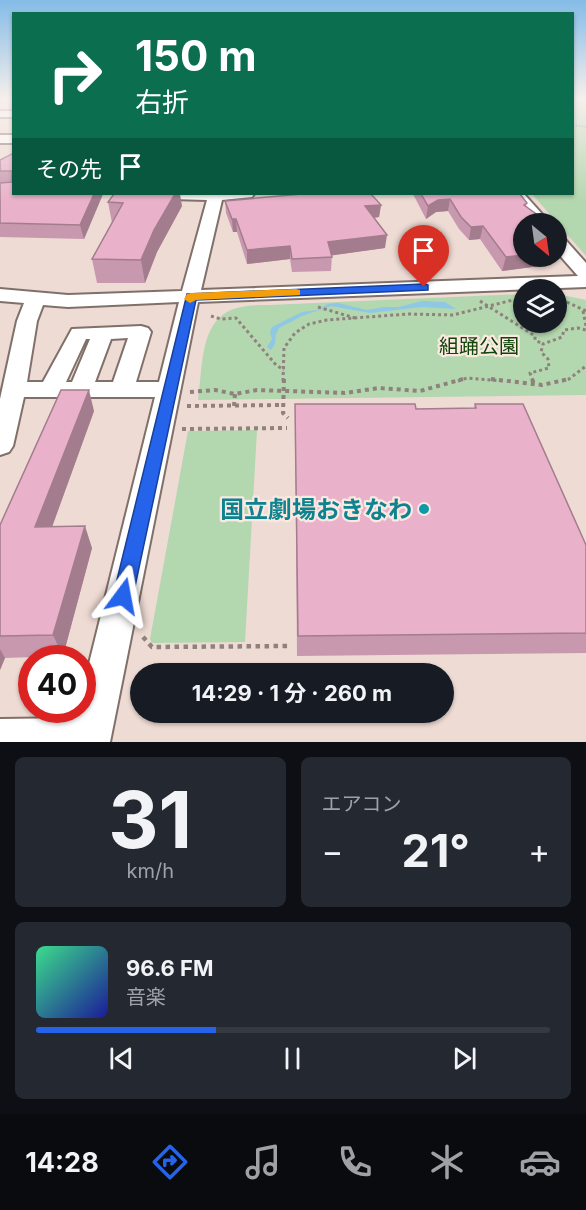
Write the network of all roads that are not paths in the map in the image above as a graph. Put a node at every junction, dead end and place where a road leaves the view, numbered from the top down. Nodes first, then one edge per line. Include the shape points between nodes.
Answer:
1 (216, 195) edge
2 (518, 195) edge
3 (533, 213) edge
4 (567, 252) edge
5 (586, 274) edge
6 (586, 280) edge
7 (0, 295) edge
8 (191, 297) junction
9 (35, 300) junction
10 (103, 333) junction
11 (10, 355) edge
12 (51, 389) junction
13 (123, 389) junction
14 (14, 390) junction
15 (80, 390) junction
16 (182, 396) junction
17 (0, 446) edge
18 (6, 740) edge
19 (91, 740) edge

1 - 8 street
2 - 3 street
4 - 5 street
6 - 8 street
7 - 9 street
8 - 9 street
8 - 16 street
9 - 11 street
10 - 12 street via 79,333
10 - 13 street via 141,332
10 - 15 street
11 - 14 street
12 - 14 street
12 - 15 street
13 - 15 street
13 - 16 street
14 - 17 street
16 - 19 street
18 - 19 street

